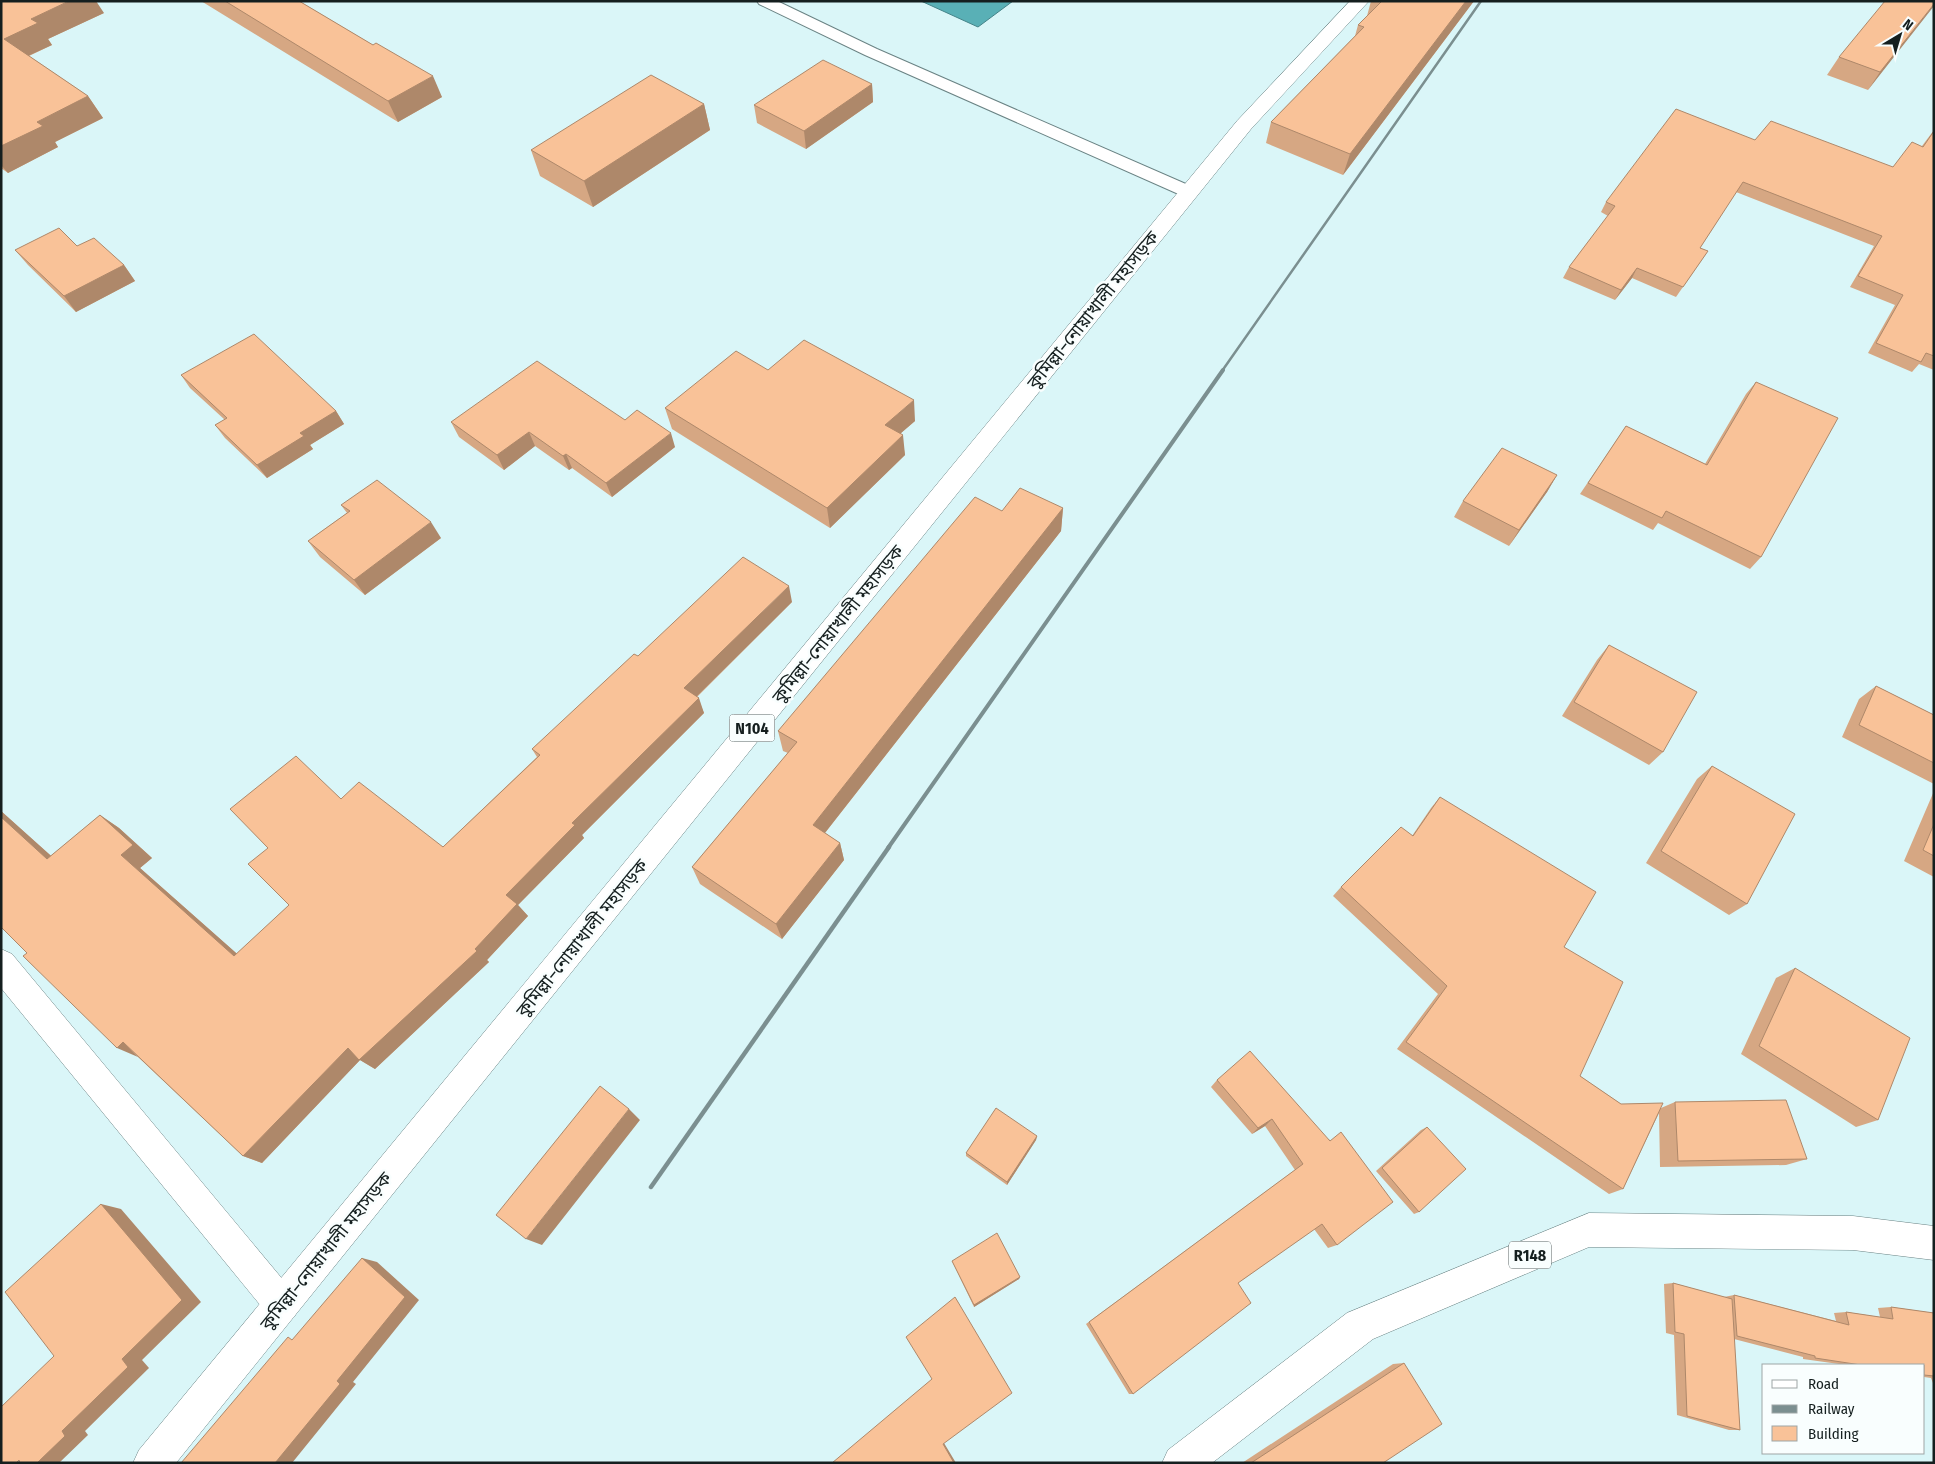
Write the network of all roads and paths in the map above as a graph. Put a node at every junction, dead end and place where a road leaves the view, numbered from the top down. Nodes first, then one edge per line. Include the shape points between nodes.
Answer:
1 (764, 1) edge
2 (1360, 1) edge
3 (1189, 192) junction
4 (1, 964) edge
5 (1934, 1243) edge
6 (282, 1305) junction
7 (152, 1463) edge
8 (1181, 1463) edge

1 - 3 lane via 871,52
2 - 3 main road, কুমিল্লা–নোয়াখালী মহাসড়ক / N104 via 1244,125
3 - 6 main road, কুমিল্লা–নোয়াখালী মহাসড়ক / N104
4 - 6 main road
5 - 8 main road, R148 via 1852,1234 1589,1230 1360,1326
6 - 7 main road, কুমিল্লা–নোয়াখালী মহাসড়ক / N104

